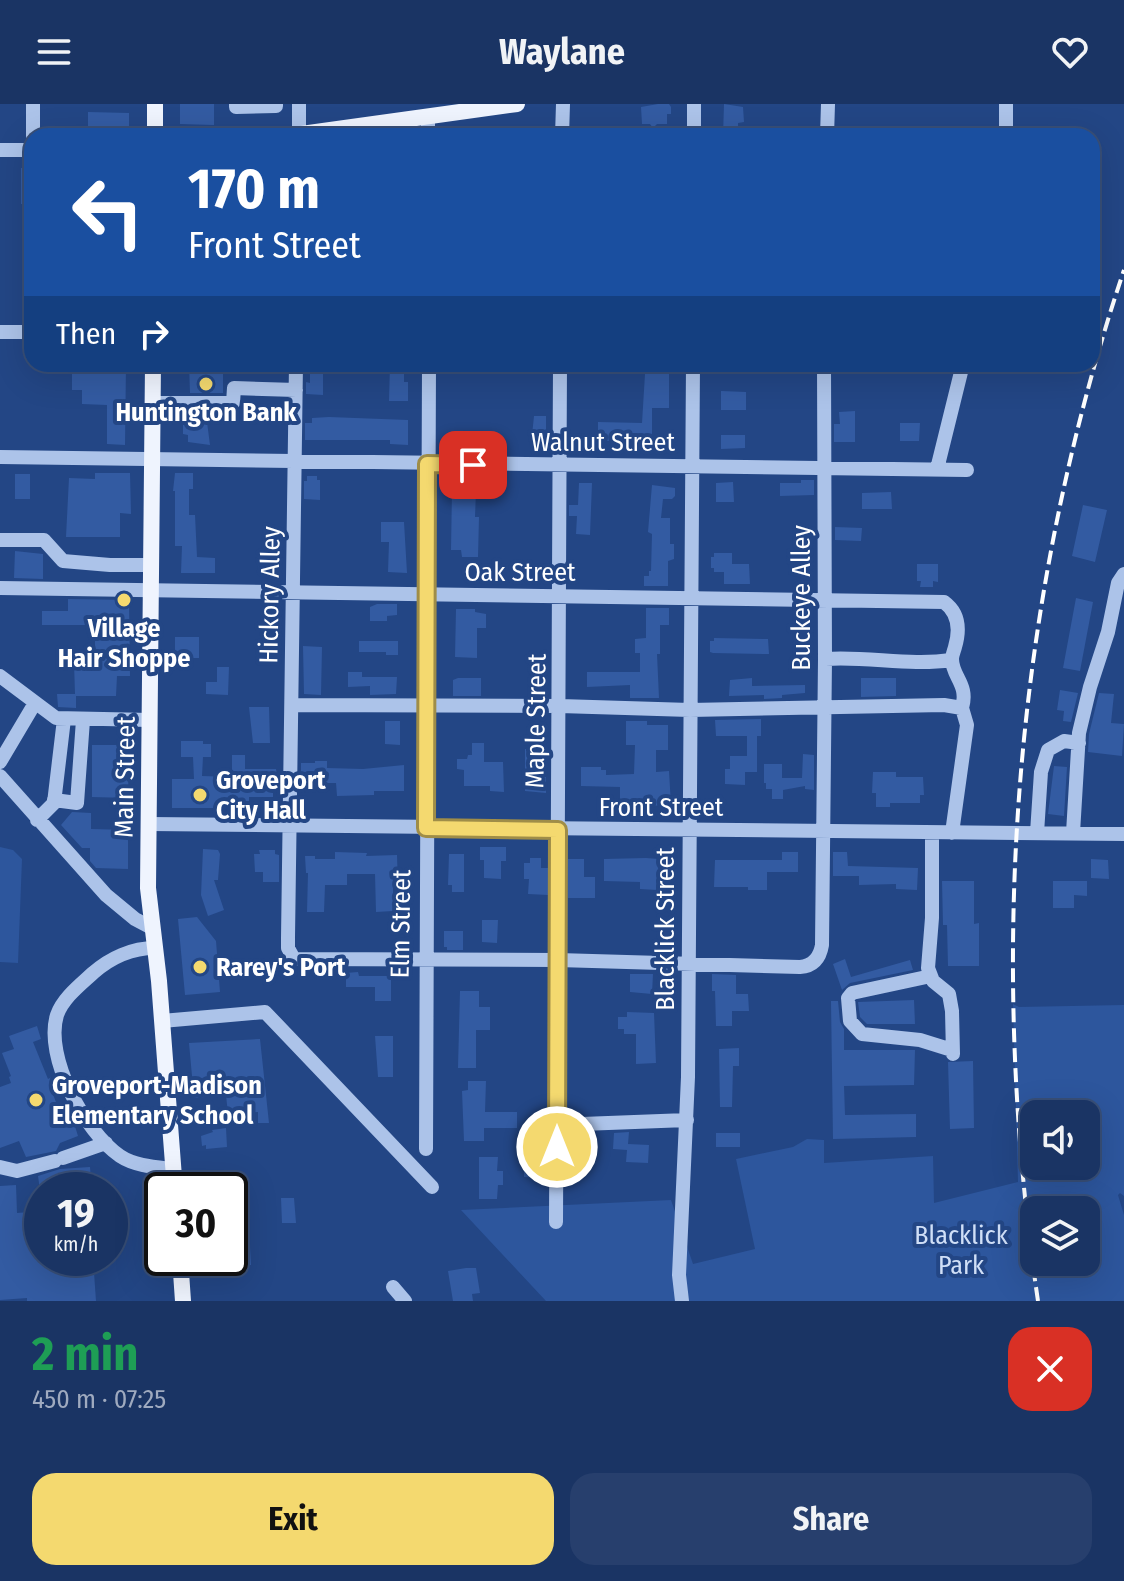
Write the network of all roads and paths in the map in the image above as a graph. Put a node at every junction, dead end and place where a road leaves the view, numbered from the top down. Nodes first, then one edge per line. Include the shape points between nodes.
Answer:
1 (33, 104) edge
2 (155, 104) edge
3 (236, 104) edge
4 (276, 104) edge
5 (299, 104) edge
6 (517, 104) edge
7 (563, 104) edge
8 (694, 104) edge
9 (828, 104) edge
10 (1006, 104) edge
11 (434, 112) edge
12 (33, 128) edge
13 (155, 128) edge
14 (296, 128) edge
15 (341, 128) edge
16 (562, 128) edge
17 (694, 128) edge
18 (827, 128) edge
19 (1006, 128) edge
20 (0, 150) edge
21 (24, 150) edge
22 (0, 332) edge
23 (24, 332) edge
24 (153, 372) edge
25 (296, 372) edge
26 (429, 372) edge
27 (560, 372) edge
28 (693, 372) edge
29 (824, 372) edge
30 (961, 372) edge
31 (296, 390) junction
32 (153, 403) junction
33 (0, 457) edge
34 (152, 459) junction
35 (295, 463) junction
36 (427, 464) junction
37 (561, 466) junction
38 (693, 467) junction
39 (825, 469) junction
40 (937, 469) junction
41 (967, 470) dead end
42 (0, 540) edge
43 (151, 565) junction
44 (1124, 574) edge
45 (0, 588) edge
46 (151, 591) junction
47 (294, 593) junction
48 (426, 596) junction
49 (560, 596) junction
50 (690, 598) junction
51 (824, 598) junction
52 (1108, 632) junction
53 (1124, 640) edge
54 (825, 659) junction
55 (951, 660) junction
56 (0, 676) edge
57 (35, 703) junction
58 (293, 705) junction
59 (426, 706) junction
60 (560, 706) junction
61 (824, 707) junction
62 (962, 708) junction
63 (690, 710) junction
64 (64, 719) junction
65 (83, 720) junction
66 (150, 720) junction
67 (1079, 743) junction
68 (0, 762) edge
69 (0, 776) edge
70 (54, 800) junction
71 (37, 820) junction
72 (149, 824) junction
73 (291, 826) junction
74 (1124, 827) edge
75 (426, 828) junction
76 (558, 830) junction
77 (689, 831) junction
78 (822, 831) junction
79 (932, 833) junction
80 (952, 833) junction
81 (1037, 833) junction
82 (1073, 833) junction
83 (1124, 834) edge
84 (152, 928) junction
85 (155, 948) junction
86 (558, 960) junction
87 (425, 961) junction
88 (688, 963) junction
89 (931, 976) junction
90 (162, 1021) junction
91 (687, 1120) junction
92 (557, 1122) junction
93 (106, 1143) junction
94 (402, 1156) junction
95 (0, 1167) edge
96 (173, 1169) junction
97 (173, 1172) edge
98 (432, 1187) dead end
99 (556, 1222) dead end
100 (181, 1276) edge
101 (393, 1287) dead end
102 (183, 1301) edge
103 (405, 1301) edge
104 (682, 1301) edge

1 - 12 street
2 - 13 main road
3 - 4 street
5 - 14 street
6 - 11 main road
7 - 16 street
8 - 17 street
9 - 18 street
10 - 19 street
11 - 15 main road
20 - 21 street
22 - 23 street
24 - 32 main road, Main Street
25 - 31 street, Hickory Alley
26 - 36 street, Elm Street
27 - 37 street, Maple Street
28 - 38 street, Blacklick Street
29 - 39 street, Buckeye Alley
30 - 40 street
31 - 32 street via 234,388 233,403 228,404
31 - 35 street, Hickory Alley
32 - 34 main road, Main Street
33 - 34 street, Walnut Street
34 - 35 street, Walnut Street
34 - 43 main road, Main Street
35 - 36 street, Walnut Street
35 - 47 street, Hickory Alley
36 - 37 street, Walnut Street
36 - 48 street, Elm Street
37 - 38 street, Walnut Street
37 - 49 street, Maple Street
38 - 39 street, Walnut Street
38 - 50 street, Blacklick Street
39 - 40 street, Walnut Street
39 - 51 street, Buckeye Alley
40 - 41 street, Walnut Street
42 - 43 street via 44,540 63,561
43 - 46 main road, Main Street
44 - 52 street
45 - 46 street, Oak Street
46 - 47 street, Oak Street
46 - 66 main road, Main Street
47 - 48 street, Oak Street
47 - 58 street, Hickory Alley
48 - 49 street, Oak Street
48 - 59 street, Elm Street
49 - 50 street, Oak Street
49 - 60 street, Maple Street
50 - 51 street, Oak Street
50 - 63 street, Blacklick Street
51 - 54 street, Buckeye Alley
51 - 55 street, Oak Street via 944,602 958,622
52 - 53 street
52 - 67 street
54 - 55 street
54 - 61 street, Buckeye Alley
55 - 62 street via 965,697
56 - 57 street
57 - 64 street
57 - 68 street
58 - 59 street
58 - 73 street, Hickory Alley
59 - 60 street
59 - 75 street, Elm Street
60 - 63 street
60 - 76 street, Maple Street
61 - 62 street
61 - 63 street
61 - 78 street, Buckeye Alley
62 - 80 street via 967,725
63 - 77 street, Blacklick Street
64 - 65 street
64 - 70 street
65 - 66 street
65 - 70 street via 77,803
66 - 72 main road, Main Street
67 - 81 street via 1064,741 1048,750 1041,772
67 - 82 street
69 - 71 street
70 - 71 street
71 - 84 street via 106,895
72 - 73 street, Front Street
72 - 84 main road, Main Street
73 - 75 street, Front Street
73 - 87 street, Hickory Alley via 288,948 294,959
74 - 83 street
75 - 76 street, Front Street
75 - 87 street, Elm Street
76 - 77 street, Front Street
76 - 86 street, Maple Street
77 - 78 street, Front Street
77 - 88 street, Blacklick Street
78 - 79 street, Front Street
78 - 88 street, Buckeye Alley via 818,958 800,967
79 - 80 street, Front Street
79 - 89 street
80 - 81 street, Front Street
81 - 82 street, Front Street
82 - 83 street, Front Street
84 - 85 main road, Main Street
85 - 90 main road, Main Street
85 - 93 street via 135,950 98,969 58,1012 56,1051 66,1079
86 - 87 street
86 - 88 street
86 - 92 street, Maple Street
87 - 94 street, Elm Street via 425,1144
88 - 91 street, Blacklick Street
89 - 89 street via 949,994 953,1052 920,1040 862,1034 850,1021 852,993
90 - 94 street via 265,1012
90 - 96 main road, Main Street
91 - 92 street
91 - 104 street, Blacklick Street
92 - 99 street, Maple Street
93 - 95 street via 17,1171
93 - 96 street via 134,1163
94 - 98 street
96 - 97 main road, Main Street
100 - 102 main road
101 - 103 street

